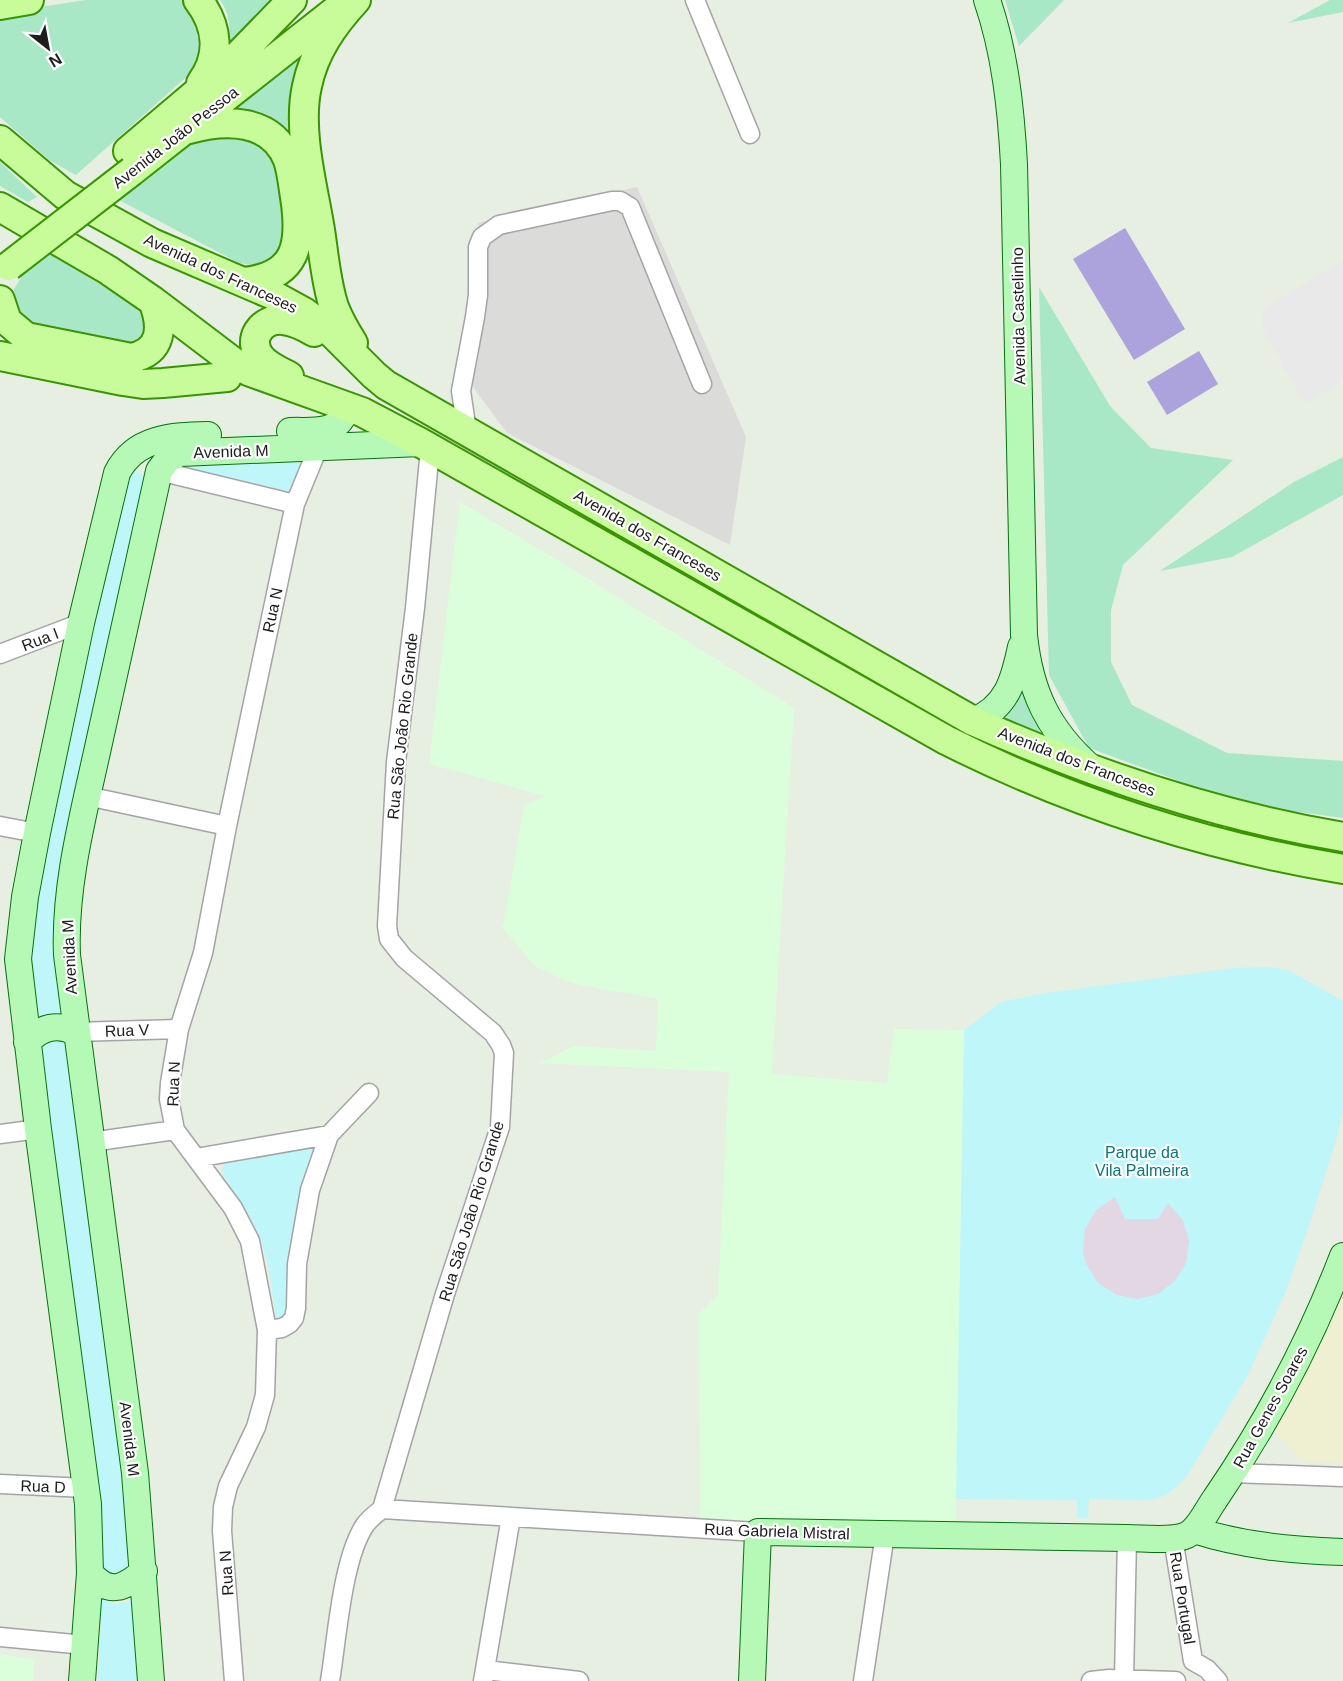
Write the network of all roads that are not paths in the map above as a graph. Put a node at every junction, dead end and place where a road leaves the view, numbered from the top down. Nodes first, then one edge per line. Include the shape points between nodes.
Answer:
1 (29, 0) edge
2 (198, 0) edge
3 (292, 0) edge
4 (350, 0) edge
5 (356, 0) edge
6 (695, 0) edge
7 (987, 0) edge
8 (0, 5) edge
9 (185, 116) junction
10 (750, 134) dead end
11 (0, 140) edge
12 (0, 207) edge
13 (3, 270) edge
14 (243, 282) junction
15 (0, 300) edge
16 (163, 309) junction
17 (0, 356) edge
18 (374, 375) junction
19 (227, 376) junction
20 (702, 384) dead end
21 (352, 414) junction
22 (473, 435) junction
23 (146, 444) junction
24 (425, 446) junction
25 (318, 448) junction
26 (159, 471) junction
27 (295, 504) junction
28 (81, 623) junction
29 (1024, 635) junction
30 (0, 654) edge
31 (973, 721) junction
32 (1095, 772) junction
33 (87, 796) junction
34 (0, 826) edge
35 (227, 826) junction
36 (37, 833) junction
37 (1343, 837) edge
38 (1343, 869) edge
39 (179, 1029) junction
40 (75, 1032) junction
41 (27, 1042) junction
42 (369, 1093) dead end
43 (38, 1129) junction
44 (175, 1130) junction
45 (0, 1134) edge
46 (329, 1135) junction
47 (91, 1142) junction
48 (196, 1158) junction
49 (1343, 1256) edge
50 (267, 1330) junction
51 (1233, 1473) junction
52 (1343, 1477) edge
53 (0, 1484) edge
54 (86, 1488) junction
55 (382, 1509) junction
56 (511, 1516) junction
57 (758, 1532) junction
58 (885, 1534) junction
59 (1184, 1534) junction
60 (1128, 1538) junction
61 (1343, 1552) edge
62 (144, 1571) junction
63 (90, 1573) junction
64 (0, 1637) edge
65 (85, 1645) junction
66 (1193, 1661) junction
67 (485, 1675) edge
68 (1109, 1680) edge
69 (82, 1681) edge
70 (151, 1681) edge
71 (234, 1681) edge
72 (330, 1681) edge
73 (579, 1681) edge
74 (752, 1681) edge
75 (863, 1681) edge
76 (1176, 1681) edge
77 (1218, 1681) edge

1 - 8 main road
2 - 9 main road via 211,21 216,51
3 - 9 main road, Avenida João Pessoa
4 - 9 main road, Avenida João Pessoa
5 - 18 main road via 319,49 303,110 330,291 339,320
6 - 10 street
7 - 29 street, Avenida Castelinho via 1005,72 1014,164
9 - 13 main road, Avenida João Pessoa
9 - 14 main road via 210,123 242,123 258,129 271,137 287,158 299,222 298,241 282,268 262,279
11 - 14 main road, Avenida dos Franceses via 65,195 152,243
12 - 16 main road, Avenida dos Franceses via 79,252
14 - 18 main road, Avenida dos Franceses via 288,302 323,325
15 - 16 main road via 7,321 26,337 130,358 146,352 157,338
16 - 19 main road via 201,356
16 - 21 main road, Avenida dos Franceses via 248,371
17 - 19 main road via 143,384
18 - 21 main road via 320,335 296,323 274,320 256,334 257,352 269,365
18 - 22 main road, Avenida dos Franceses
19 - 21 main road
20 - 22 street via 630,207 612,201 499,225 482,237 478,247 478,295 466,368 473,391
21 - 23 street, Avenida M via 323,430 174,436
21 - 24 main road, Avenida dos Franceses
22 - 31 main road, Avenida dos Franceses
23 - 26 street
23 - 28 street, Avenida M via 127,458 117,473
24 - 25 street, Avenida M
24 - 38 main road, Avenida dos Franceses via 986,760 1143,821 1239,848
24 - 55 street, Rua São João Rio Grande via 415,608 396,762 387,903 389,939 404,958 493,1033 504,1053 500,1126 445,1294
25 - 26 street, Avenida M via 180,453 168,459
25 - 27 street, Rua N
26 - 27 street
26 - 33 street, Avenida M
27 - 35 street, Rua N
28 - 30 street, Rua I
28 - 36 street, Avenida M
29 - 31 street, Avenida Castelinho via 1014,680 1006,695 997,708
29 - 32 street, Avenida Castelinho via 1028,668 1044,711 1066,745
31 - 32 main road, Avenida dos Franceses
32 - 37 main road, Avenida dos Franceses via 1205,807
33 - 35 street
33 - 40 street, Avenida M via 65,926
34 - 36 street
35 - 39 street, Rua N via 203,953
36 - 41 street, Avenida M via 18,959
39 - 40 street, Rua V
39 - 44 street, Rua N via 170,1083
40 - 41 street via 50,1028
40 - 47 street, Avenida M
41 - 43 street, Avenida M
42 - 46 street
43 - 45 street
43 - 54 street, Avenida M
44 - 47 street
44 - 48 street, Rua N
46 - 48 street
46 - 50 street via 303,1223 294,1318 282,1328
47 - 62 street, Avenida M via 135,1473
48 - 50 street, Rua N via 233,1208 250,1241
49 - 51 street, Rua Genes Soares via 1295,1366
50 - 71 street, Rua N via 265,1395 223,1507
51 - 52 street
51 - 59 street, Rua Genes Soares
53 - 54 street, Rua D
54 - 63 street, Avenida M
55 - 56 street, Rua Gabriela Mistral
55 - 72 street, Rua São João Rio Grande via 366,1523 352,1553
56 - 57 street, Rua Gabriela Mistral
56 - 67 street
57 - 58 street, Rua Gabriela Mistral
57 - 74 street
58 - 60 street, Rua Gabriela Mistral
58 - 75 street
59 - 60 street, Rua Gabriela Mistral
59 - 61 street, Rua Gabriela Mistral via 1301,1551
59 - 66 street, Rua Portugal
60 - 68 street
62 - 63 street via 123,1586 113,1588 104,1586
62 - 70 street, Avenida M
63 - 65 street, Avenida M
64 - 65 street
65 - 69 street, Avenida M
66 - 76 street
66 - 77 street, Rua Portugal
67 - 73 street
68 - 76 street

